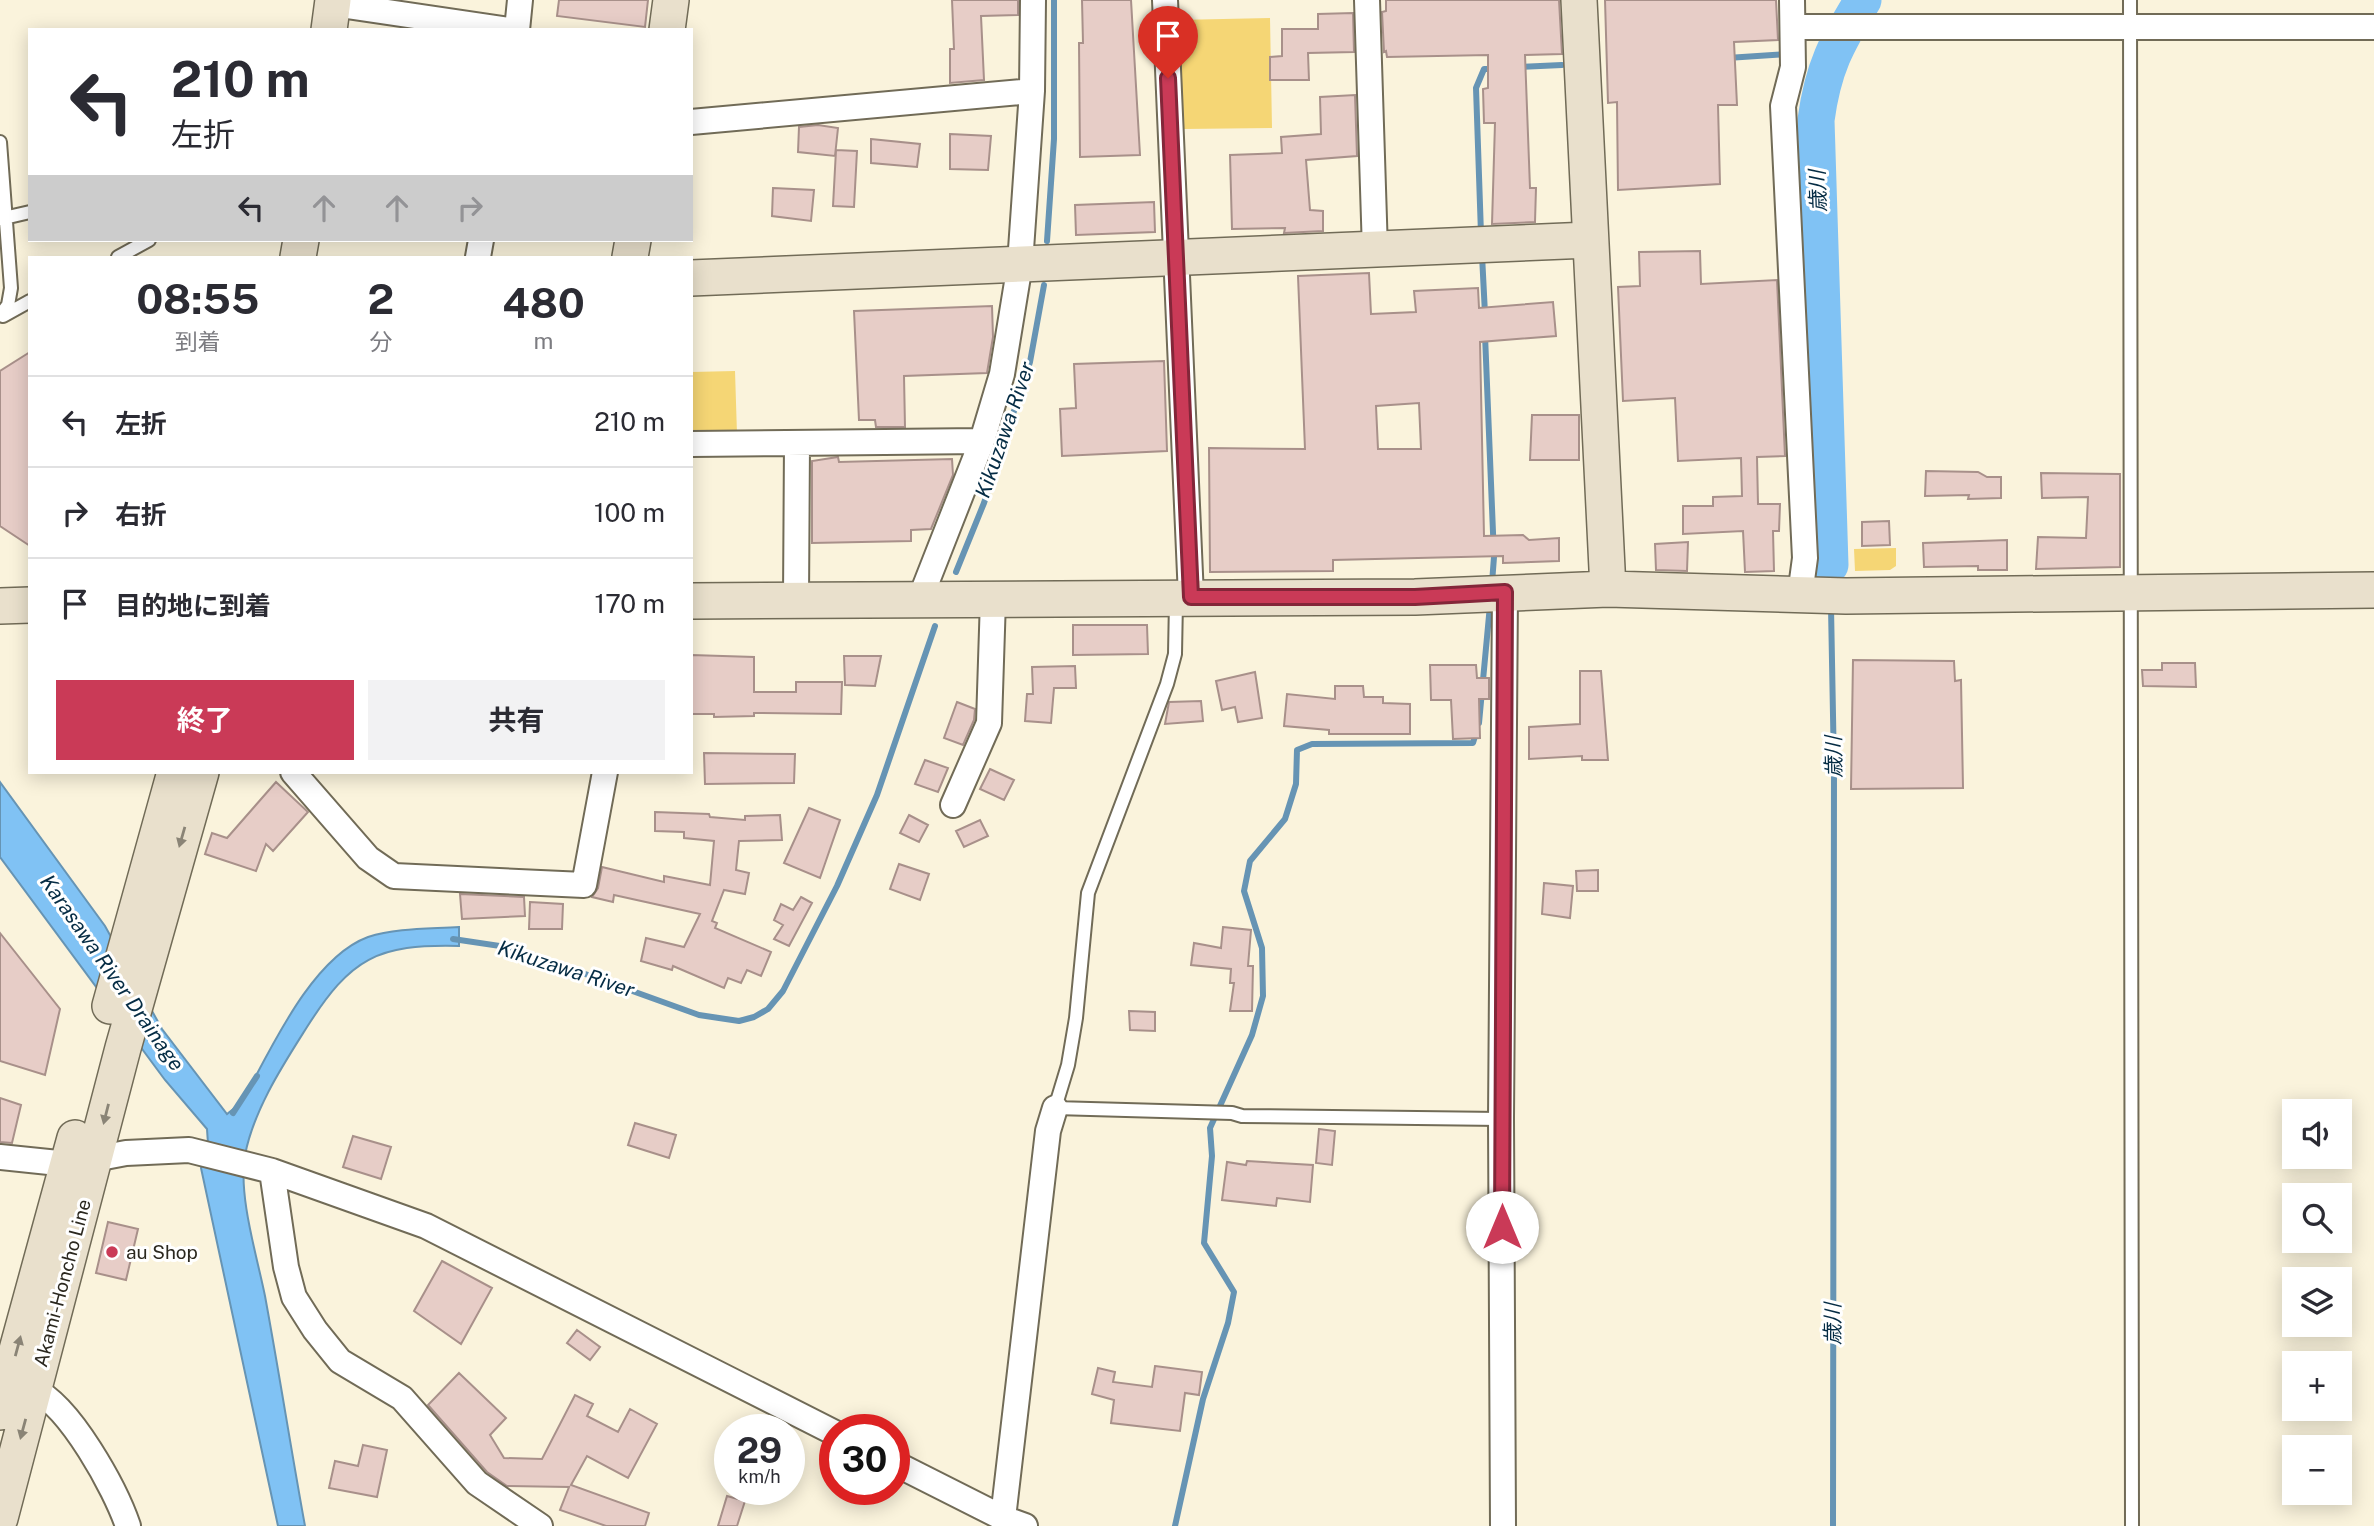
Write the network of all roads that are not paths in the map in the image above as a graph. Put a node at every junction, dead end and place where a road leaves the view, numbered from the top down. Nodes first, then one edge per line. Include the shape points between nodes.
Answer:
1 (520, 0) edge
2 (671, 0) edge
3 (1033, 0) edge
4 (1165, 0) edge
5 (1367, 0) edge
6 (1579, 0) edge
7 (1792, 0) edge
8 (2130, 0) edge
9 (343, 12) edge
10 (1793, 27) junction
11 (2374, 27) edge
12 (491, 28) edge
13 (517, 28) edge
14 (667, 28) edge
15 (2130, 28) junction
16 (1032, 91) junction
17 (693, 122) edge
18 (0, 142) edge
19 (28, 212) edge
20 (3, 218) edge
21 (1589, 240) junction
22 (145, 242) edge
23 (4, 245) edge
24 (1375, 251) junction
25 (120, 256) edge
26 (1175, 259) junction
27 (1020, 264) junction
28 (693, 278) edge
29 (28, 302) edge
30 (0, 316) edge
31 (982, 441) junction
32 (797, 443) junction
33 (693, 444) edge
34 (1608, 589) junction
35 (2374, 590) edge
36 (1505, 592) junction
37 (2131, 592) junction
38 (1823, 596) junction
39 (1184, 598) junction
40 (920, 599) junction
41 (993, 599) junction
42 (796, 600) junction
43 (693, 601) edge
44 (0, 606) edge
45 (28, 606) edge
46 (175, 774) edge
47 (200, 774) edge
48 (295, 774) edge
49 (605, 774) edge
50 (953, 805) dead end
51 (136, 956) junction
52 (1055, 1108) junction
53 (1501, 1119) junction
54 (0, 1157) edge
55 (81, 1163) junction
56 (260, 1169) junction
57 (34, 1390) junction
58 (0, 1412) edge
59 (819, 1425) edge
60 (910, 1471) edge
61 (0, 1518) edge
62 (1014, 1522) edge
63 (128, 1526) edge
64 (540, 1526) edge
65 (1503, 1526) edge
66 (2132, 1526) edge

1 - 13 street
2 - 14 street
3 - 16 street
4 - 26 street
5 - 24 street
6 - 21 street
7 - 10 street
8 - 15 lane
9 - 12 street
10 - 15 street
10 - 38 street via 1793,66 1783,106 1805,558
11 - 15 street
15 - 37 lane
16 - 17 street
16 - 27 street
18 - 20 lane
19 - 20 lane
20 - 23 lane
21 - 24 street
21 - 34 street
22 - 25 lane
23 - 30 lane via 11,288
24 - 26 street
26 - 27 street
26 - 39 street
27 - 28 street
27 - 31 street via 1002,374
29 - 30 lane
31 - 32 street
31 - 40 street
32 - 33 street
32 - 42 street
34 - 36 street
34 - 38 street
35 - 37 street
36 - 39 street
36 - 53 street
37 - 38 street
37 - 66 lane
39 - 41 street
39 - 52 lane via 1167,684 1088,893 1076,1018
40 - 41 street
40 - 42 street
41 - 50 street via 989,723
42 - 43 street
44 - 45 street
46 - 51 street
47 -> 51 street
48 - 49 street via 368,858 394,877 584,885
51 - 55 street, Akami-Honcho Line
52 - 53 lane
52 - 62 street via 1048,1131
53 - 65 street
54 - 55 street
55 - 56 street via 174,1150
55 - 57 street, Akami-Honcho Line
58 -> 55 street, Akami-Honcho Line
56 - 59 street via 426,1226
56 - 64 street via 294,1297 315,1330 340,1361 402,1398 477,1483
57 -> 61 street, Akami-Honcho Line
57 - 63 street via 60,1407
60 - 62 street

